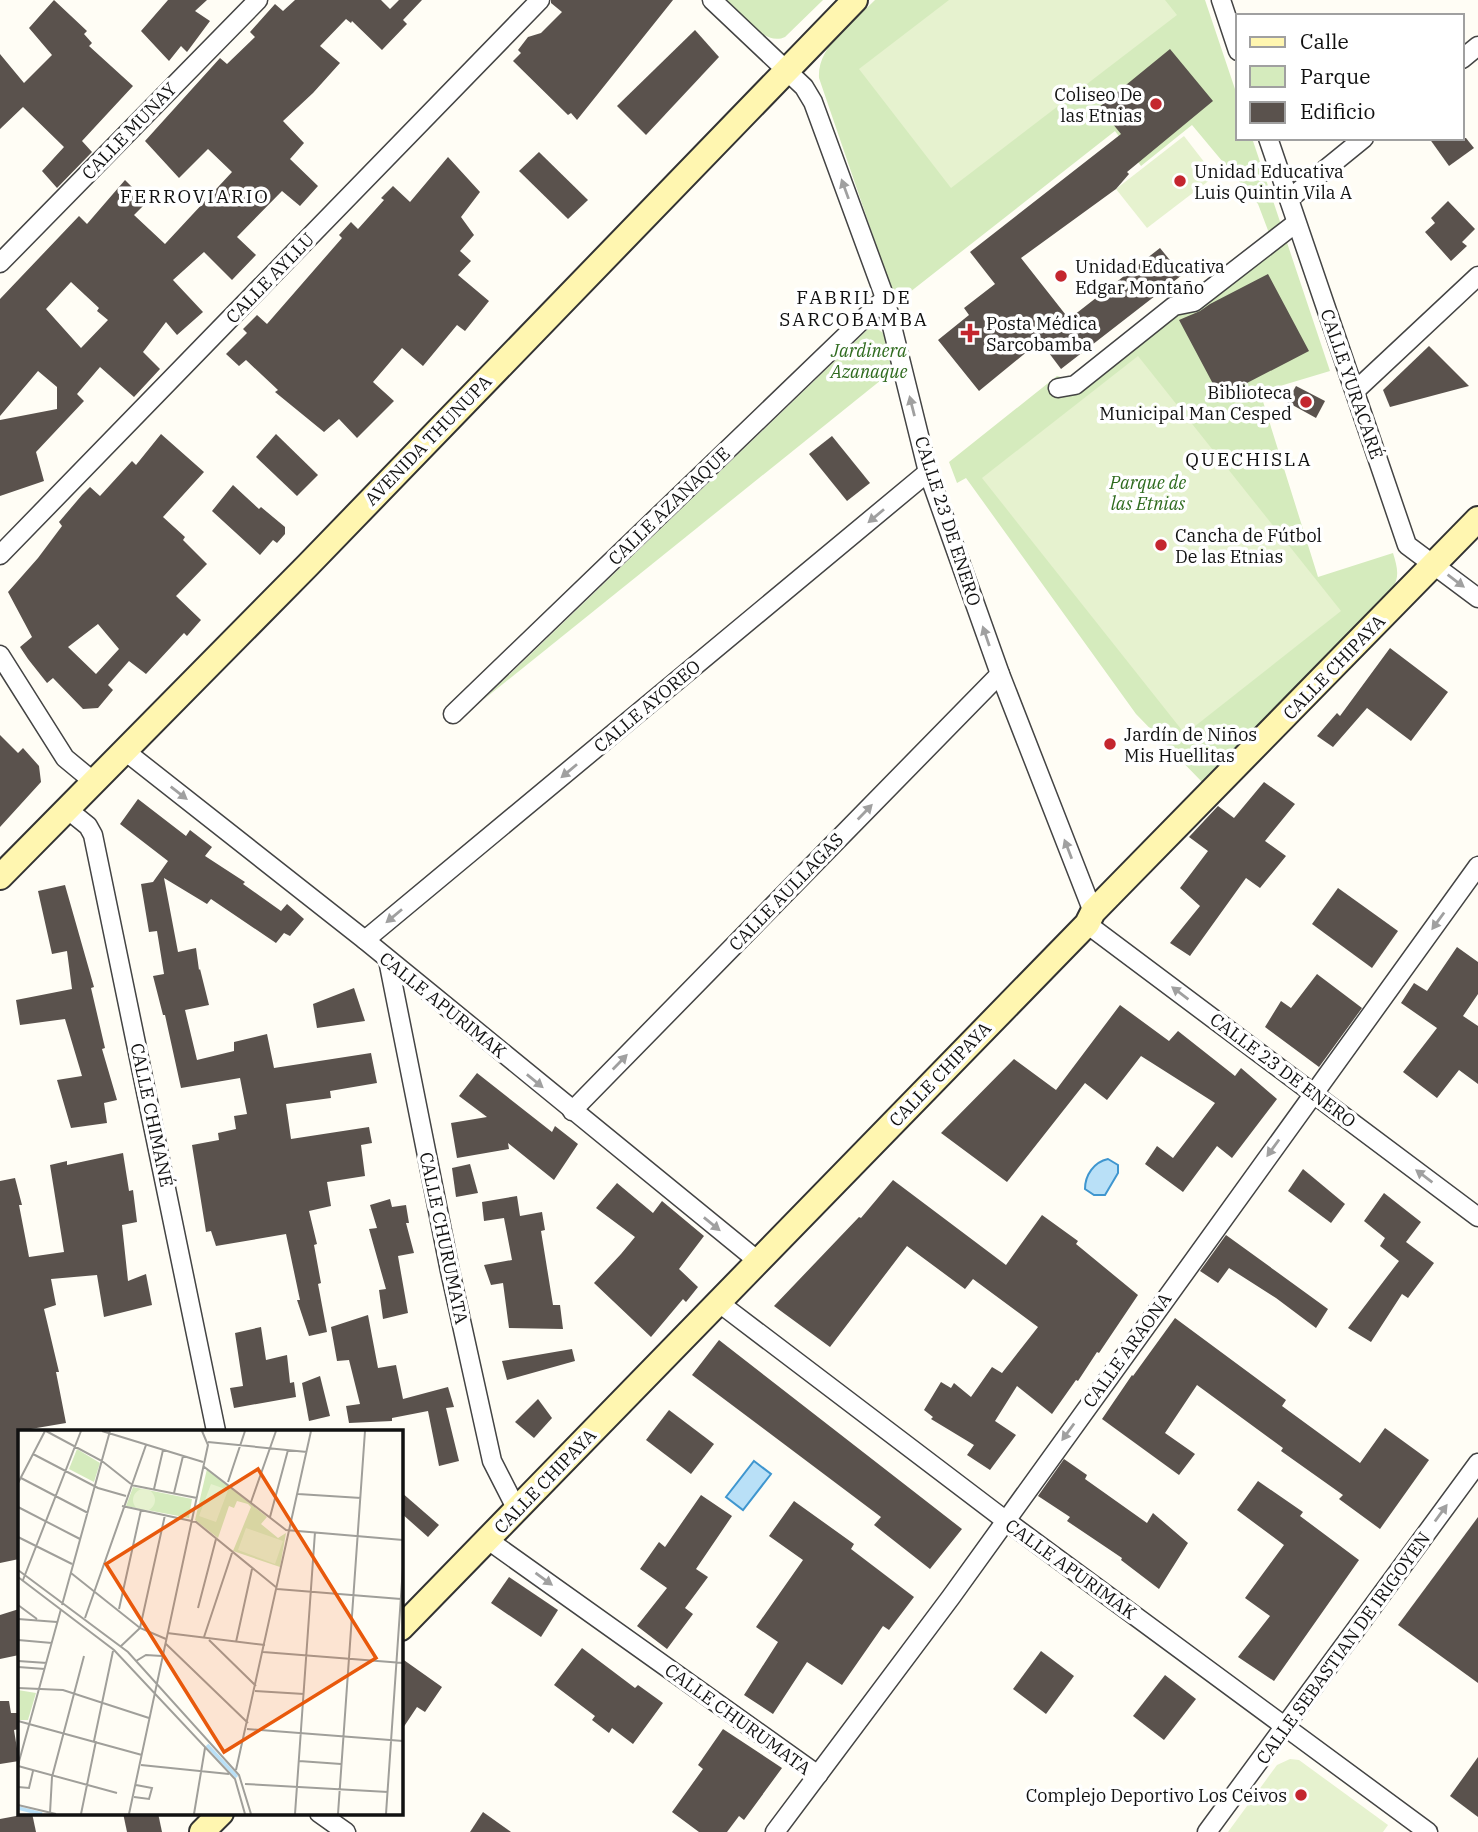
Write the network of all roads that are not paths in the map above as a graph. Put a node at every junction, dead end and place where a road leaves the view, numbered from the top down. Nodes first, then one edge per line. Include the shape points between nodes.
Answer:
1 (258, 0) edge
2 (540, 0) edge
3 (712, 0) edge
4 (855, 0) edge
5 (1221, 0) edge
6 (1236, 45) edge
7 (1478, 46) edge
8 (1464, 57) edge
9 (786, 70) junction
10 (1269, 140) edge
11 (1362, 140) edge
12 (1289, 199) junction
13 (1296, 223) junction
14 (0, 263) edge
15 (1478, 276) edge
16 (885, 298) junction
17 (1058, 388) dead end
18 (1355, 391) junction
19 (928, 472) junction
20 (1478, 519) edge
21 (0, 555) edge
22 (1434, 564) junction
23 (1478, 598) edge
24 (0, 655) edge
25 (1000, 674) junction
26 (453, 714) dead end
27 (125, 751) junction
28 (94, 782) junction
29 (67, 809) junction
30 (1478, 866) edge
31 (0, 877) edge
32 (1090, 918) junction
33 (365, 940) junction
34 (388, 960) junction
35 (1313, 1093) junction
36 (572, 1111) junction
37 (1478, 1217) edge
38 (758, 1261) junction
39 (718, 1302) junction
40 (216, 1430) edge
41 (1478, 1463) edge
42 (517, 1510) junction
43 (1005, 1520) junction
44 (488, 1539) junction
45 (402, 1627) edge
46 (1286, 1727) junction
47 (818, 1775) junction
48 (219, 1814) edge
49 (320, 1814) edge
50 (202, 1832) edge
51 (346, 1832) edge
52 (775, 1832) edge
53 (1207, 1832) edge
54 (1428, 1832) edge

1 - 14 street, CALLE MUNAY
2 - 21 street, CALLE AYLLU
3 - 9 street, CALLE 23 DE ENERO
4 - 9 street, AVENIDA THUNUPA
5 - 6 street
7 - 8 street
16 -> 9 street, CALLE 23 DE ENERO via 813,102
9 - 27 street, AVENIDA THUNUPA
10 - 12 street, CALLE YURACARÉ
11 - 12 street
12 - 13 street, CALLE YURACARÉ
13 - 17 street via 1194,302 1174,306 1074,385
13 - 18 street, CALLE YURACARÉ
15 - 18 street
19 -> 16 street, CALLE 23 DE ENERO
16 - 26 street, CALLE AZANAQUE
18 - 22 street, CALLE YURACARÉ via 1407,545
25 -> 19 street, CALLE 23 DE ENERO
19 -> 33 street, CALLE AYOREO
20 - 22 street, CALLE CHIPAYA
22 -> 23 street, CALLE YURACARÉ
22 - 32 street, CALLE CHIPAYA
24 - 28 street via 65,758
32 -> 25 street, CALLE 23 DE ENERO
36 -> 25 street, CALLE AULLAGAS
27 - 28 street, AVENIDA THUNUPA
27 -> 33 street, CALLE APURIMAK
28 - 29 street, AVENIDA THUNUPA
29 - 31 street, AVENIDA THUNUPA
29 - 40 street, CALLE CHIMANÉ via 93,835
30 -> 35 street, CALLE ARAONA
35 -> 32 street, CALLE 23 DE ENERO
32 - 38 street, CALLE CHIPAYA
33 - 34 street, CALLE APURIMAK
34 -> 36 street, CALLE APURIMAK
34 - 42 street, CALLE CHURUMATA via 492,1461
37 -> 35 street, CALLE 23 DE ENERO
35 -> 43 street, CALLE ARAONA
36 -> 38 street, CALLE APURIMAK
38 - 39 street, CALLE CHIPAYA
39 - 42 street, CALLE CHIPAYA
39 - 43 street, CALLE APURIMAK
46 -> 41 street, CALLE SEBASTIAN DE IRIGOYEN
42 - 44 street, CALLE CHIPAYA
43 - 46 street, CALLE APURIMAK
43 - 47 street, CALLE ARAONA
44 - 45 street, CALLE CHIPAYA
44 -> 47 street, CALLE CHURUMATA
46 - 53 street, CALLE SEBASTIAN DE IRIGOYEN
46 - 54 street, CALLE APURIMAK
47 - 52 street, CALLE ARAONA
48 - 50 street
49 - 51 street

